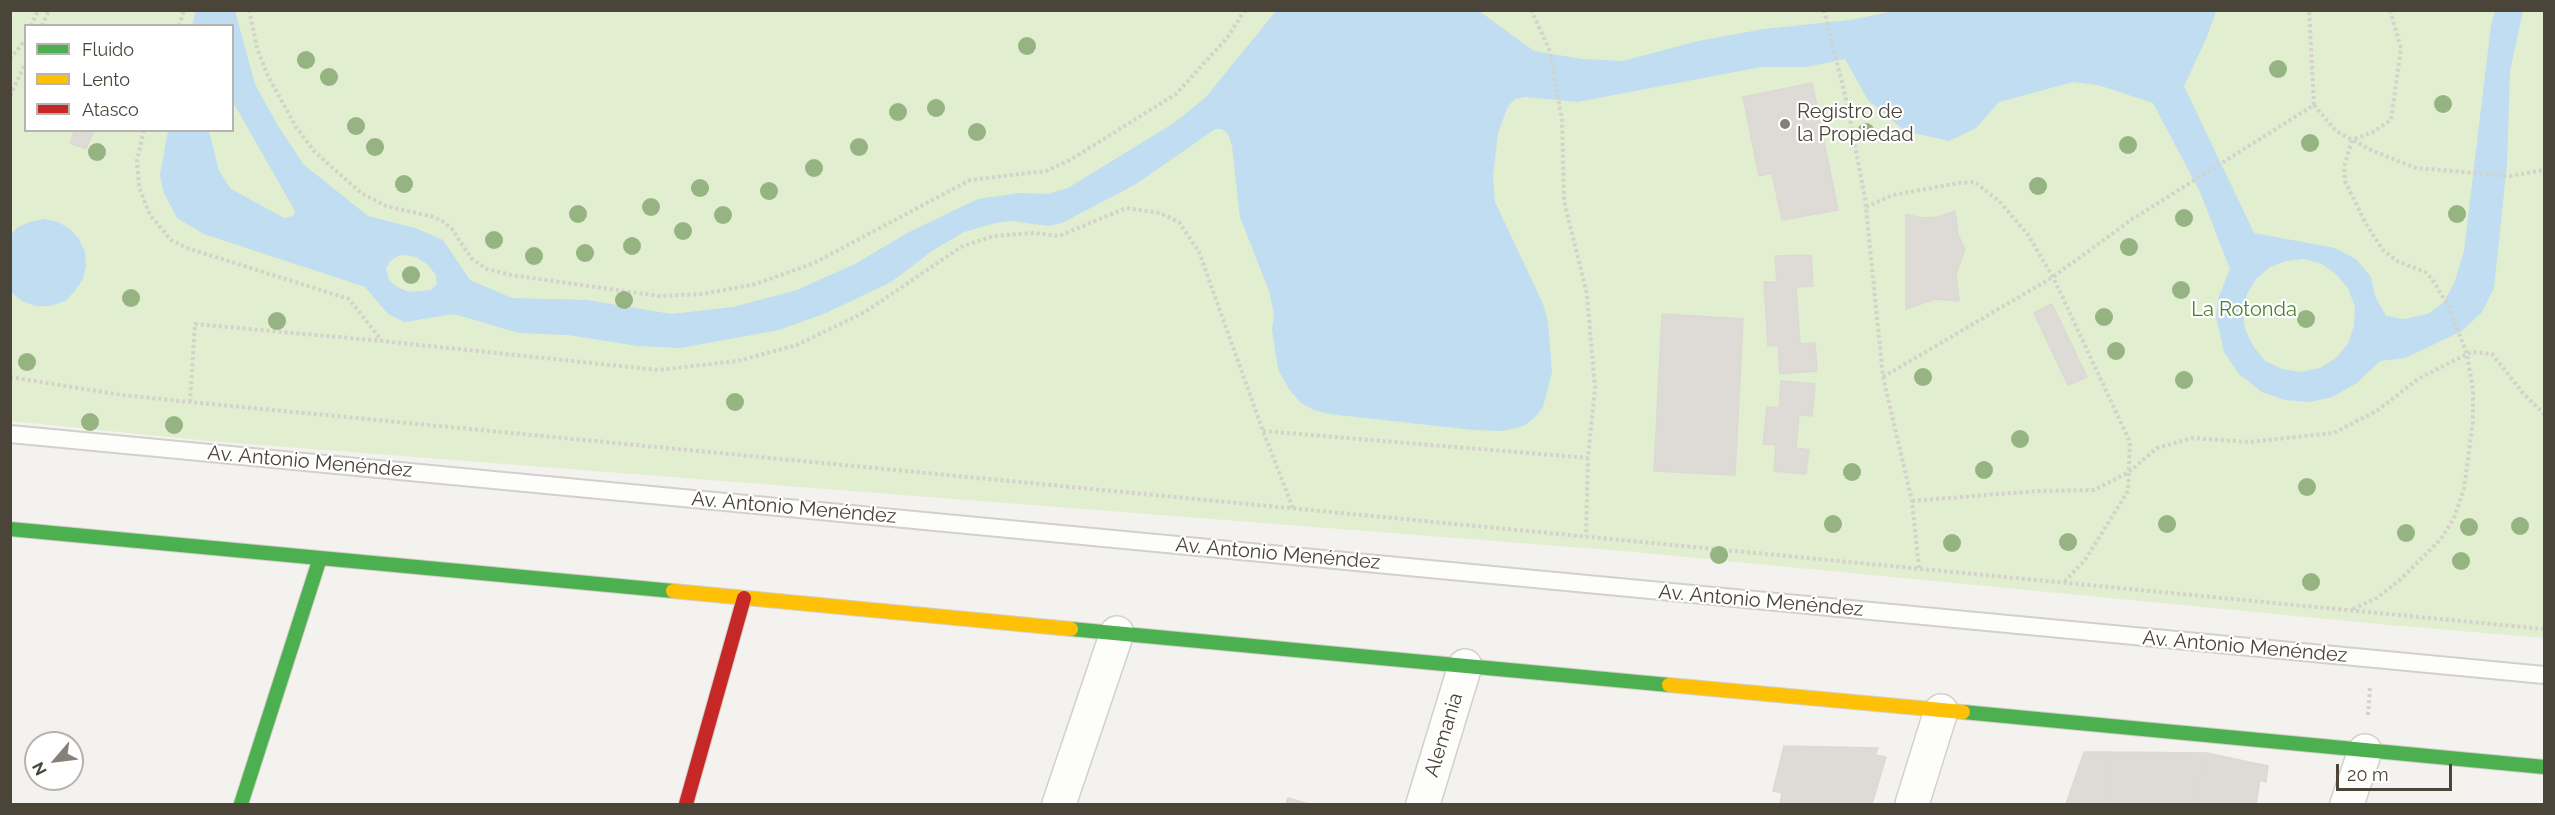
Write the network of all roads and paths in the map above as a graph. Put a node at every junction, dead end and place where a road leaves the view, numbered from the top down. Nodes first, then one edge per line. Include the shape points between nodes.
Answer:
1 (38, 10) edge
2 (249, 10) edge
3 (1245, 10) edge
4 (1531, 10) edge
5 (1824, 10) edge
6 (2309, 10) edge
7 (2390, 10) edge
8 (32, 24) edge
9 (24, 42) edge
10 (10, 59) edge
11 (24, 67) edge
12 (10, 96) edge
13 (2314, 105) junction
14 (143, 132) edge
15 (2352, 140) junction
16 (2544, 170) edge
17 (1866, 207) junction
18 (2053, 277) junction
19 (382, 341) junction
20 (2467, 354) junction
21 (10, 377) edge
22 (1883, 378) junction
23 (190, 402) junction
24 (2544, 414) edge
25 (1263, 431) junction
26 (10, 434) edge
27 (1588, 458) junction
28 (2129, 472) junction
29 (1912, 501) junction
30 (1293, 508) junction
31 (10, 529) edge
32 (1586, 536) junction
33 (320, 558) junction
34 (1919, 568) junction
35 (2064, 582) junction
36 (744, 598) junction
37 (2351, 610) junction
38 (2544, 629) edge
39 (1117, 633) junction
40 (2372, 659) junction
41 (1465, 666) junction
42 (2544, 675) edge
43 (1941, 711) junction
44 (2365, 751) junction
45 (2544, 767) edge
46 (241, 804) edge
47 (686, 804) edge
48 (1059, 804) edge
49 (1423, 804) edge
50 (1912, 804) edge
51 (2347, 804) edge

1 - 8 path
2 - 3 path via 267,74 296,127 314,151 361,193 386,206 444,222 471,258 487,268 511,275 659,296 702,294 756,284 814,263 970,180 1047,171 1070,160 1176,94 1227,38
4 - 27 path via 1550,51 1562,120 1564,201 1587,294 1595,388
5 - 17 path
6 - 13 path
7 - 15 path via 2402,48 2391,120
9 - 10 path
11 - 12 path
13 - 15 path via 2337,131
13 - 18 path via 2131,220
14 - 19 path via 136,160 142,200 171,240 187,249 349,300
15 - 16 path via 2416,168 2510,176
15 - 20 path via 2344,167 2345,181 2366,224 2383,250 2432,279 2449,307
17 - 18 path via 1893,195 1975,182 2001,203 2028,235
17 - 22 path
18 - 22 path
18 - 28 path via 2130,442
19 - 23 path via 195,324
19 - 25 path via 658,370 737,361 797,345 827,332 865,312 961,247 993,236 1059,236 1126,208 1160,213 1179,222 1199,252
20 - 24 path via 2492,354
20 - 28 path via 2418,379 2378,410 2334,433 2249,442 2192,438 2157,448
20 - 37 path via 2473,421 2464,489 2454,518 2440,540 2408,573 2377,598
21 - 23 path
22 - 29 path
23 - 30 path
25 - 27 path
25 - 30 path
26 - 40 lane, Av. Antonio Menéndez
27 - 32 path
28 - 29 path via 2094,490
28 - 35 path via 2128,491 2085,560
29 - 34 path
30 - 32 path
31 - 33 street
32 - 34 path
33 - 36 street
33 - 46 street
34 - 35 path
35 - 37 path
36 - 39 street
36 - 47 street
37 - 38 path
39 - 41 street
39 - 48 street
40 - 42 lane, Av. Antonio Menéndez
40 - 44 path
41 - 43 street
41 - 49 street, Alemania
43 - 44 street
43 - 50 street
44 - 45 street
44 - 51 street

